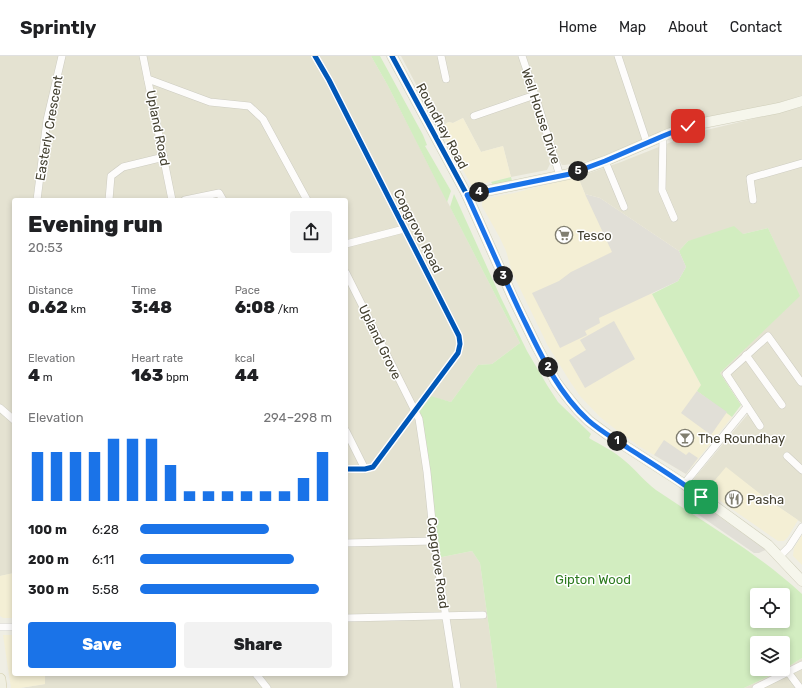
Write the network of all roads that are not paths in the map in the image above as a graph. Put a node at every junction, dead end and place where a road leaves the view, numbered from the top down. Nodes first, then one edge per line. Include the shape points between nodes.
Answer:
1 (62, 56) edge
2 (143, 56) edge
3 (315, 56) edge
4 (392, 56) edge
5 (441, 56) edge
6 (522, 56) edge
7 (618, 56) edge
8 (148, 79) junction
9 (446, 79) dead end
10 (535, 95) junction
11 (802, 101) edge
12 (474, 116) dead end
13 (663, 136) junction
14 (647, 143) junction
15 (164, 157) junction
16 (605, 161) junction
17 (802, 163) edge
18 (560, 176) junction
19 (467, 195) junction
20 (36, 198) edge
21 (109, 198) edge
22 (172, 198) edge
23 (195, 198) edge
24 (222, 198) edge
25 (306, 198) edge
26 (753, 200) dead end
27 (624, 207) dead end
28 (674, 218) dead end
29 (404, 229) junction
30 (348, 243) edge
31 (348, 277) edge
32 (746, 355) junction
33 (802, 382) edge
34 (782, 405) dead end
35 (747, 407) junction
36 (0, 408) edge
37 (415, 412) junction
38 (12, 418) edge
39 (760, 426) dead end
40 (348, 436) edge
41 (787, 456) dead end
42 (348, 469) edge
43 (365, 469) junction
44 (802, 470) edge
45 (684, 484) junction
46 (802, 527) edge
47 (434, 541) junction
48 (348, 543) edge
49 (780, 557) junction
50 (802, 581) edge
51 (483, 615) dead end
52 (445, 616) junction
53 (348, 618) edge
54 (0, 627) edge
55 (12, 627) edge
56 (802, 665) edge
57 (790, 671) edge
58 (790, 675) edge
59 (258, 676) edge
60 (780, 676) edge
61 (0, 679) edge
62 (1, 688) edge
63 (267, 688) edge
64 (457, 688) edge
65 (756, 688) edge
66 (800, 688) edge

1 - 20 street, Easterly Crescent via 47,120
2 - 8 street, Upland Road
3 - 29 street, Copgrove Road
4 - 19 street, Roundhay Road
5 - 9 street
6 - 10 street, Well House Drive
7 - 14 street
8 - 15 street, Upland Road
8 - 25 street via 210,102 249,106 263,118
10 - 12 street
10 - 18 street, Well House Drive
11 - 13 street via 688,126
13 - 14 street
13 - 28 street via 662,190
14 - 16 street
15 - 21 street via 123,167 112,176
15 - 22 street, Upland Road
16 - 18 street
16 - 27 street
17 - 26 street via 750,178
18 - 19 street
19 - 45 street, Roundhay Road via 537,347 565,394 595,426
23 - 24 street via 219,193
29 - 30 street
29 - 37 street, Copgrove Road via 459,336 460,344 458,353
31 - 37 street, Upland Grove
32 - 33 street via 768,336
32 - 34 street
32 - 35 street via 726,374
35 - 39 street
35 - 45 street
36 - 38 street
37 - 43 street via 373,466
37 - 47 street, Copgrove Road via 419,419 427,472
40 - 43 street
41 - 44 street
42 - 43 street
45 - 49 street, Roundhay Road via 768,545
46 - 49 street
47 - 48 street
47 - 52 street, Copgrove Road
49 - 50 street, Roundhay Road
51 - 52 street
52 - 53 street
52 - 64 street, Copgrove Road
54 - 55 street
56 - 57 street
58 - 66 street
59 - 63 street
60 - 65 street
61 - 62 main road

